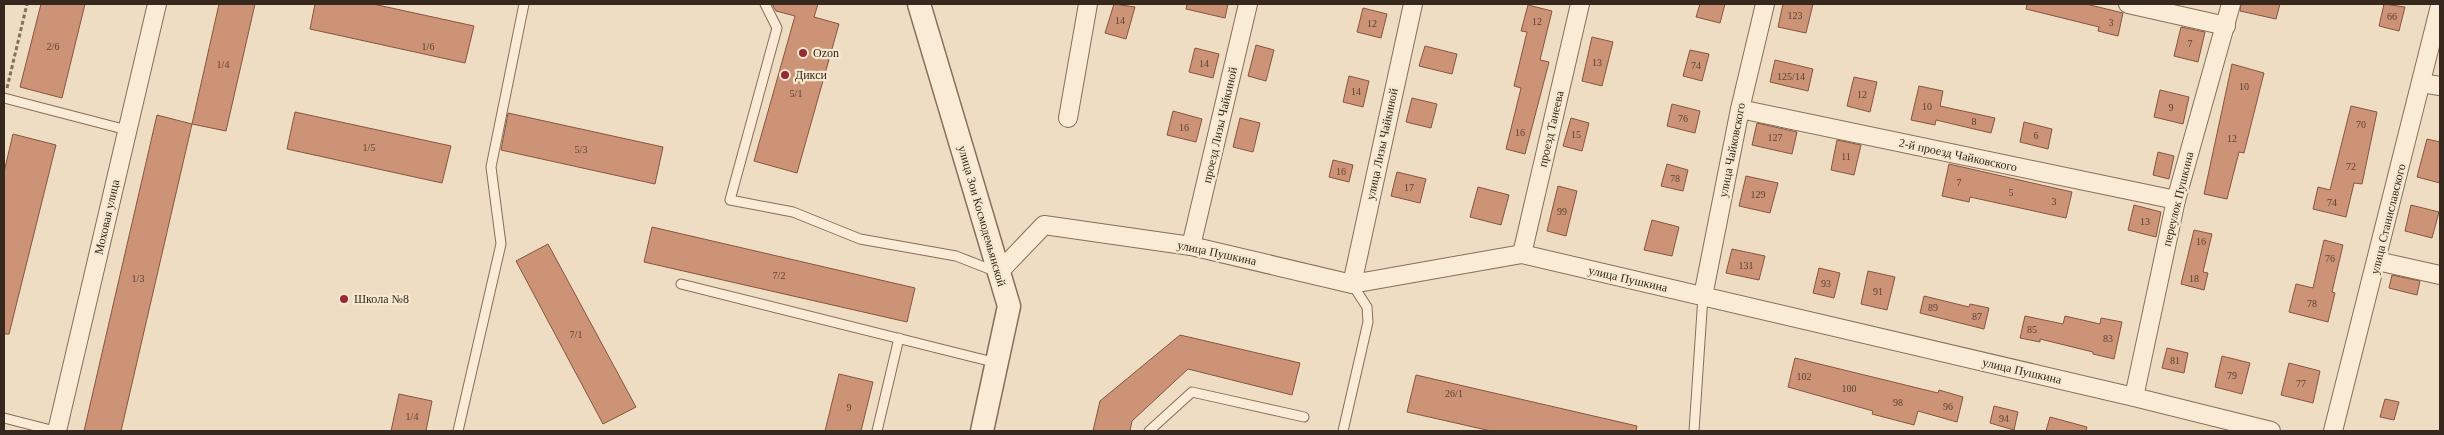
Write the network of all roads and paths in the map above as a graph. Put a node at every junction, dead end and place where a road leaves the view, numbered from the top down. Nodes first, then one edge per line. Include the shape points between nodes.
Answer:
1 (28, 4) edge
2 (157, 4) edge
3 (524, 4) edge
4 (765, 4) edge
5 (919, 4) edge
6 (1088, 4) edge
7 (1248, 4) edge
8 (1413, 4) edge
9 (1580, 4) edge
10 (1765, 4) edge
11 (2128, 4) edge
12 (2231, 4) edge
13 (2440, 6) edge
14 (2226, 26) junction
15 (2421, 82) junction
16 (2440, 86) edge
17 (4, 98) edge
18 (1740, 109) junction
19 (1068, 118) dead end
20 (128, 130) junction
21 (2176, 200) junction
22 (1191, 246) junction
23 (1522, 254) junction
24 (2377, 261) junction
25 (999, 272) junction
26 (2440, 275) edge
27 (681, 284) dead end
28 (1352, 284) junction
29 (1703, 296) junction
30 (899, 338) junction
31 (998, 363) junction
32 (2134, 397) junction
33 (1304, 417) dead end
34 (4, 418) edge
35 (56, 431) edge
36 (458, 431) edge
37 (877, 431) edge
38 (982, 431) edge
39 (1149, 431) edge
40 (1344, 431) edge
41 (1694, 431) edge
42 (2272, 431) edge
43 (2333, 431) edge

1 - 17 path
2 - 20 street, Моховая улица
3 - 36 lane via 491,167 501,244
4 - 25 lane via 777,28 730,200 793,212 860,238 956,256
5 - 25 street, улица Зои Космодемьянской
6 - 19 street
7 - 22 street, проезд Лизы Чайкиной
8 - 28 street, улица Лизы Чайкиной
9 - 23 street, проезд Танеева
10 - 18 street, улица Чайковского
11 - 14 street
12 - 14 street, переулок Пушкина
13 - 15 street, улица Станиславского
14 - 21 street, переулок Пушкина
15 - 16 street
15 - 24 street, улица Станиславского
17 - 20 lane
18 - 21 street, 2-й проезд Чайковского
18 - 29 street, улица Чайковского
20 - 35 street, Моховая улица
21 - 32 street, переулок Пушкина
22 - 25 street, улица Пушкина via 1044,225
22 - 28 street, улица Пушкина
23 - 28 street, улица Пушкина
23 - 29 street, улица Пушкина
24 - 26 street
24 - 43 street, улица Станиславского
25 - 31 street, улица Зои Космодемьянской via 1008,306
27 - 30 lane
28 - 40 lane via 1367,306 1368,322
29 - 32 street, улица Пушкина
29 - 41 lane
30 - 31 lane
30 - 37 lane
31 - 38 street, улица Зои Космодемьянской
32 - 42 street, улица Пушкина
33 - 39 lane via 1192,392
34 - 35 lane

